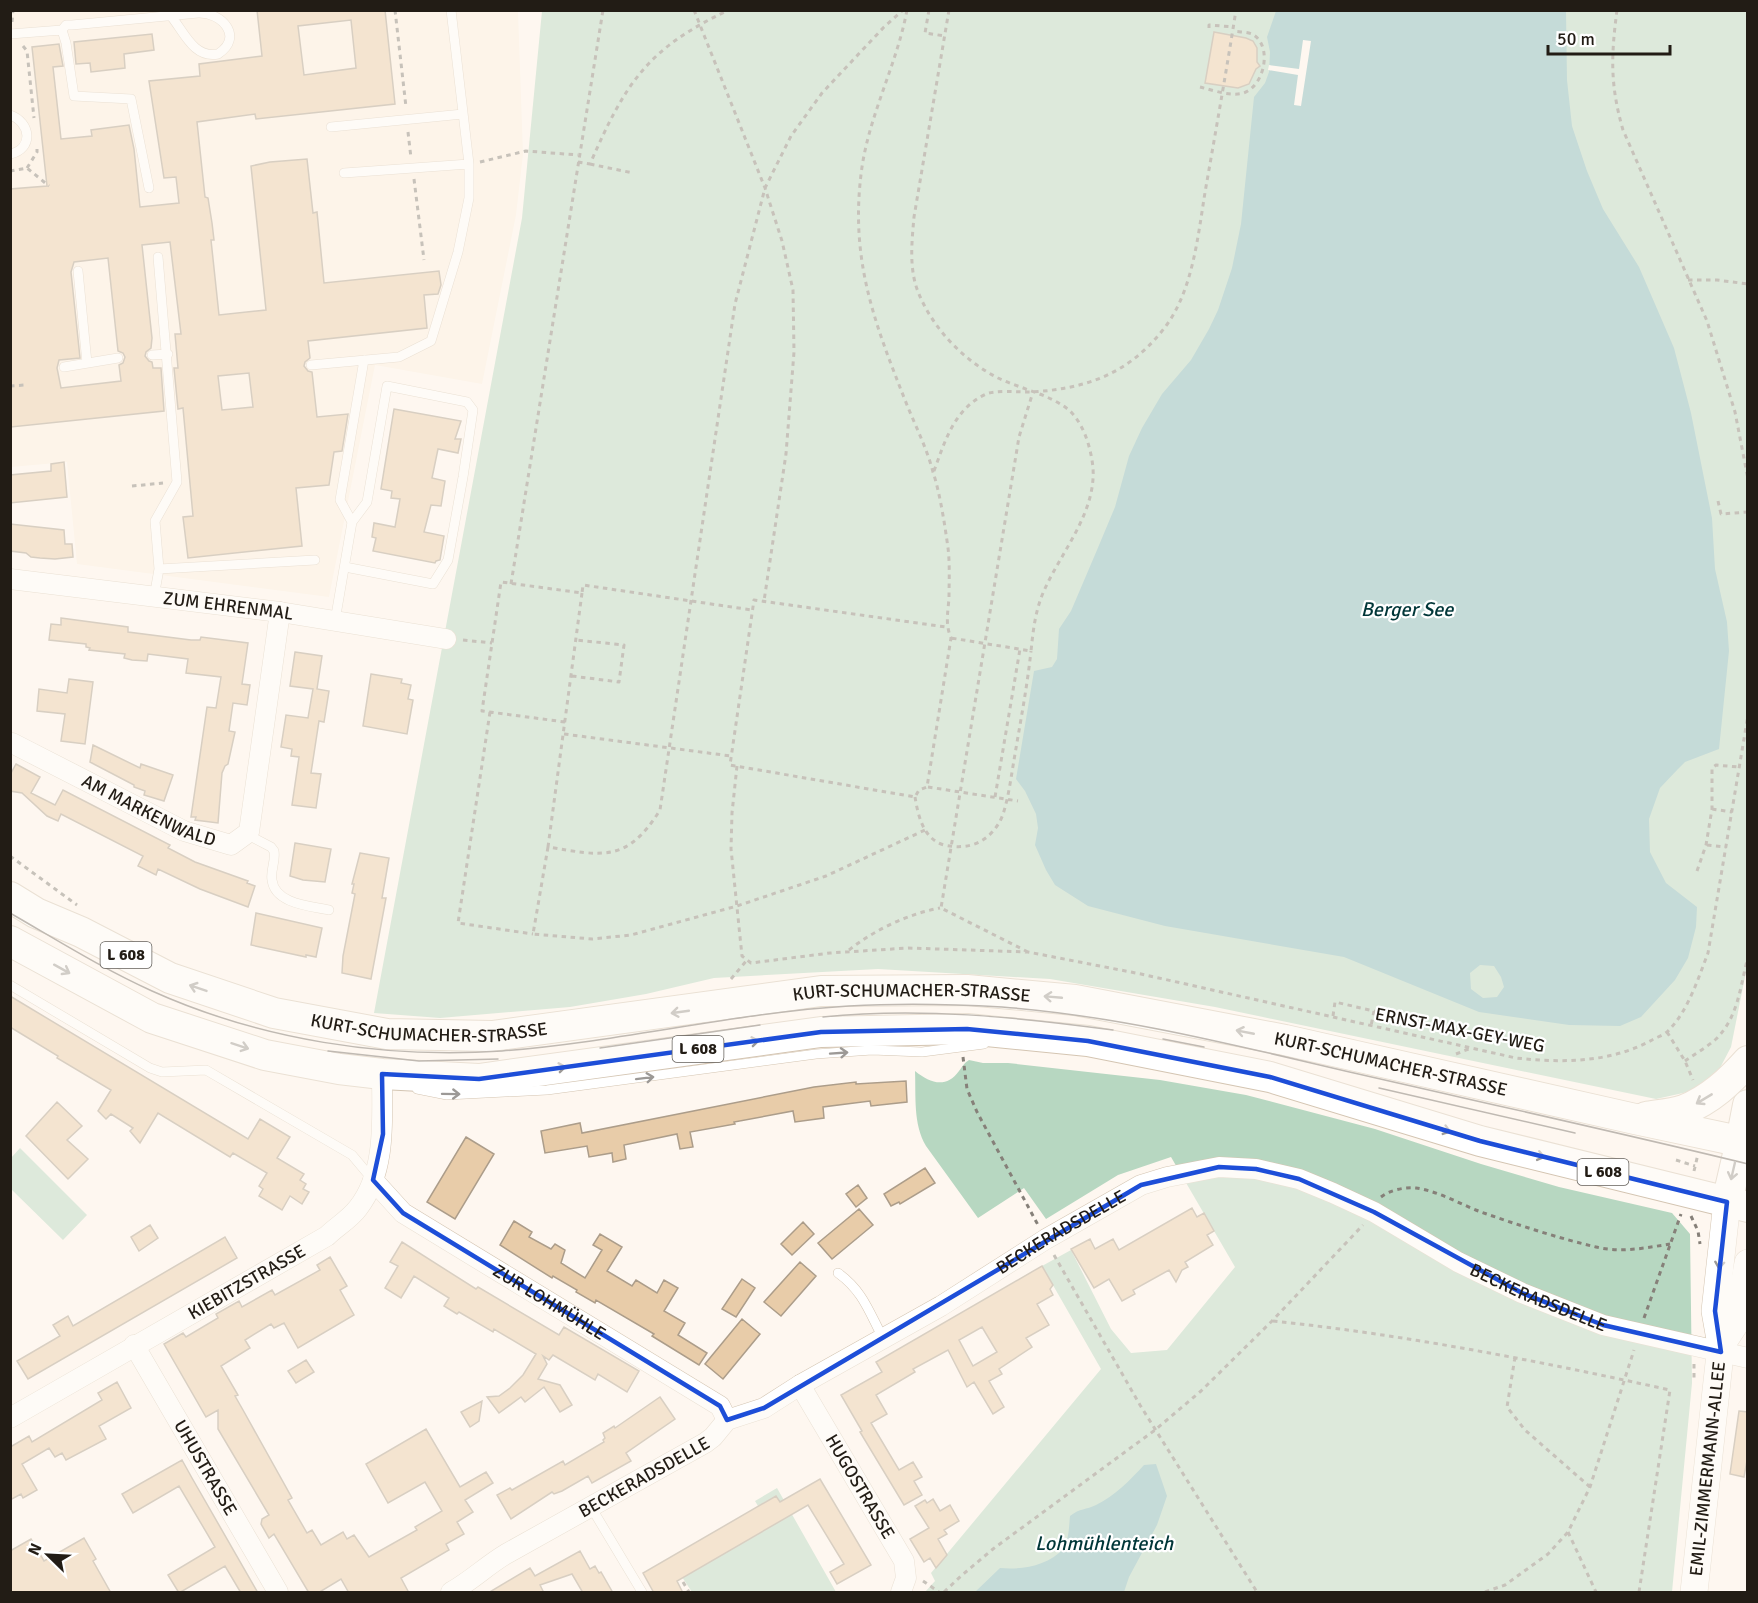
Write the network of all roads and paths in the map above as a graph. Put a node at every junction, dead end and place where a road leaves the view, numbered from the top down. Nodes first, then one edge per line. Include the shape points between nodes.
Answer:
1 (395, 10) edge
2 (451, 10) edge
3 (603, 10) edge
4 (694, 10) edge
5 (729, 10) edge
6 (903, 10) edge
7 (908, 10) edge
8 (929, 10) edge
9 (949, 10) edge
10 (1236, 10) edge
11 (1617, 10) edge
12 (171, 16) junction
13 (699, 24) junction
14 (1209, 28) dead end
15 (1233, 29) junction
16 (62, 30) junction
17 (10, 34) edge
18 (945, 36) junction
19 (27, 51) dead end
20 (1263, 67) junction
21 (1268, 68) dead end
22 (1200, 87) dead end
23 (1223, 92) junction
24 (463, 114) junction
25 (10, 115) edge
26 (34, 118) dead end
27 (407, 119) junction
28 (331, 126) dead end
29 (36, 140) dead end
30 (10, 153) edge
31 (578, 156) junction
32 (577, 162) junction
33 (469, 164) junction
34 (590, 164) junction
35 (412, 167) junction
36 (27, 168) junction
37 (10, 171) edge
38 (633, 172) dead end
39 (344, 173) dead end
40 (49, 186) dead end
41 (148, 188) dead end
42 (765, 188) junction
43 (158, 257) dead end
44 (424, 260) dead end
45 (78, 271) dead end
46 (1688, 280) junction
47 (1748, 284) edge
48 (168, 354) junction
49 (152, 355) dead end
50 (118, 358) dead end
51 (364, 360) junction
52 (87, 363) junction
53 (311, 365) dead end
54 (64, 367) dead end
55 (25, 385) dead end
56 (10, 386) edge
57 (1032, 392) junction
58 (934, 472) junction
59 (1748, 479) edge
60 (1718, 501) dead end
61 (1748, 512) edge
62 (352, 522) junction
63 (315, 560) dead end
64 (345, 567) junction
65 (159, 569) junction
66 (10, 579) edge
67 (511, 584) junction
68 (582, 593) junction
69 (154, 597) junction
70 (692, 600) junction
71 (764, 601) junction
72 (752, 610) junction
73 (280, 612) junction
74 (335, 622) junction
75 (946, 627) junction
76 (951, 638) junction
77 (447, 639) joint
78 (576, 640) junction
79 (492, 643) junction
80 (984, 643) junction
81 (1020, 649) junction
82 (1031, 651) junction
83 (571, 676) junction
84 (490, 712) junction
85 (1748, 715) edge
86 (565, 722) junction
87 (564, 734) junction
88 (12, 743) dead end
89 (670, 748) junction
90 (1748, 751) edge
91 (1742, 753) junction
92 (731, 756) junction
93 (737, 766) junction
94 (1738, 767) junction
95 (927, 787) junction
96 (961, 793) junction
97 (915, 797) junction
98 (995, 797) junction
99 (1006, 799) junction
100 (1018, 801) dead end
101 (1712, 809) junction
102 (1732, 812) junction
103 (925, 830) junction
104 (246, 834) junction
105 (1707, 845) junction
106 (548, 847) junction
107 (952, 847) junction
108 (1726, 848) junction
109 (10, 856) edge
110 (1697, 871) dead end
111 (10, 875) edge
112 (10, 897) edge
113 (737, 906) junction
114 (941, 908) junction
115 (329, 910) dead end
116 (79, 918) junction
117 (533, 934) junction
118 (10, 941) edge
119 (848, 952) junction
120 (1028, 952) junction
121 (1748, 957) edge
122 (747, 960) junction
123 (728, 983) dead end
124 (10, 985) edge
125 (1332, 1017) junction
126 (1371, 1026) junction
127 (1667, 1032) junction
128 (1088, 1041) junction
129 (991, 1043) dead end
130 (963, 1046) junction
131 (1038, 1046) dead end
132 (1748, 1061) edge
133 (390, 1074) junction
134 (1748, 1105) edge
135 (1635, 1119) junction
136 (1703, 1133) junction
137 (1744, 1142) edge
138 (1676, 1160) dead end
139 (373, 1180) junction
140 (1690, 1188) junction
141 (1737, 1204) edge
142 (1374, 1212) junction
143 (1046, 1239) junction
144 (1670, 1244) junction
145 (1701, 1252) dead end
146 (1748, 1263) edge
147 (838, 1273) dead end
148 (1272, 1321) junction
149 (1639, 1334) junction
150 (883, 1338) junction
151 (134, 1345) junction
152 (1721, 1348) junction
153 (1515, 1357) junction
154 (1748, 1358) edge
155 (1625, 1380) junction
156 (800, 1385) junction
157 (10, 1418) edge
158 (727, 1420) junction
159 (1155, 1430) junction
160 (1590, 1487) junction
161 (591, 1507) junction
162 (1568, 1532) junction
163 (683, 1582) dead end
164 (278, 1593) edge
165 (451, 1593) edge
166 (642, 1593) edge
167 (689, 1593) edge
168 (901, 1593) edge
169 (944, 1593) edge
170 (1257, 1593) edge
171 (1485, 1593) edge
172 (1596, 1593) edge
173 (1639, 1593) edge
174 (1694, 1593) edge

1 - 27 path
2 - 24 lane
3 - 31 path
4 - 13 path
5 - 13 path
6 - 42 path via 822,93 791,136
7 - 58 path via 865,156 859,248 882,343
8 - 18 path via 925,33
9 - 18 path
10 - 15 path
11 - 46 path via 1612,47 1616,104 1623,130
12 - 12 lane via 216,16 229,32 228,44 218,54 200,53
12 - 16 lane via 66,25
13 - 34 path via 636,76 614,111
13 - 42 path
14 - 15 path
15 - 20 path via 1256,38 1263,51
15 - 23 path
16 - 17 lane
16 - 41 lane via 74,96 130,99
18 - 57 path via 914,217 911,251 917,288 940,331 978,366
19 - 26 path
20 - 21 path
20 - 23 path via 1255,85 1245,92
22 - 23 path
23 - 57 path via 1193,259 1180,306 1162,332 1136,357 1105,378
24 - 27 lane
24 - 33 lane
25 - 30 lane via 21,119 27,128 27,138 23,147
27 - 28 lane
27 - 35 path
29 - 36 path via 37,152
31 - 32 path
31 - 33 path via 526,151
32 - 34 path
32 - 67 path
33 - 35 lane
33 - 51 lane via 469,198 458,252 431,341 399,357
34 - 38 path
35 - 39 lane
35 - 44 path
36 - 37 path
36 - 40 path
42 - 70 path via 735,304
42 - 71 path via 793,290 794,352 786,454
43 - 48 lane
45 - 52 lane
46 - 47 path
46 - 59 path via 1707,321 1735,412
48 - 49 lane
48 - 65 lane via 177,482 155,522
50 - 52 lane
51 - 53 lane
51 - 62 lane via 340,500
52 - 54 lane
55 - 56 path
57 - 58 path via 988,393 971,403 955,419
57 - 80 path via 1019,437
57 - 82 path via 1069,410 1080,424 1093,470 1079,526 1042,595
58 - 75 path via 948,548
60 - 61 path via 1721,514
62 - 64 lane
62 - 64 lane via 367,502 387,386 467,402 473,410 448,560 432,584
63 - 65 lane
64 - 74 lane
65 - 69 lane
66 - 69 street, ZUM EHRENMAL
67 - 68 path
67 - 79 path via 501,582
68 - 70 path via 583,585
68 - 78 path
69 - 73 street, ZUM EHRENMAL
70 - 72 path
70 - 89 path
71 - 72 path via 754,600
71 - 75 path
72 - 92 path
73 - 74 street, ZUM EHRENMAL
73 - 104 street, AM MARKENWALD
74 - 77 street, ZUM EHRENMAL
75 - 76 path
76 - 80 path
76 - 95 path
77 - 79 path
78 - 83 path
78 - 83 path via 624,645 619,682
79 - 84 path via 482,711
80 - 81 path
80 - 96 path
81 - 82 path
81 - 98 path
82 - 99 path
83 - 86 path
84 - 86 path
84 - 117 path via 458,923
85 - 91 path, ERNST-MAX-GEY-WEG
86 - 87 path
87 - 89 path
87 - 106 path
88 - 104 street, AM MARKENWALD via 184,831 231,845
89 - 92 path
89 - 106 path via 660,810 647,830 628,846 608,854
90 - 91 path
91 - 94 path, ERNST-MAX-GEY-WEG
92 - 93 path via 730,765
93 - 97 path
93 - 113 path via 731,830
94 - 101 path via 1713,768
94 - 102 path, ERNST-MAX-GEY-WEG
95 - 96 path
95 - 97 path
96 - 98 path
96 - 107 path
97 - 103 path
98 - 99 path
99 - 100 path
99 - 107 path via 1000,822 984,840 965,848
101 - 102 path
101 - 105 path
102 - 108 path, ERNST-MAX-GEY-WEG
103 - 107 path via 939,843
103 - 113 path via 826,876
104 - 115 lane via 274,851 271,879 280,895
105 - 108 path
105 - 110 path
106 - 117 path
107 - 114 path
108 - 127 path, ERNST-MAX-GEY-WEG via 1708,952 1685,1006
109 - 116 path
111 - 116 main road, KURT-SCHUMACHER-STRASSE / L 608
112 - 116 main road, KURT-SCHUMACHER-STRASSE via 36,913
113 - 117 path via 631,935 592,939
113 - 122 path via 742,956
114 - 119 path via 896,922 863,939
114 - 120 path
135 -> 116 main road, KURT-SCHUMACHER-STRASSE / L 608 via 1285,1040 1075,1000 967,990 821,991 492,1035 387,1034 274,1013 170,978
118 -> 133 main road, KURT-SCHUMACHER-STRASSE / L 608 via 152,1018 265,1054 339,1069
119 - 120 path via 908,948
119 - 122 path via 751,963
120 - 125 path, ERNST-MAX-GEY-WEG
121 - 127 path via 1738,1004 1715,1040 1685,1061
122 - 123 path
124 - 139 lane via 150,1068 162,1072 206,1070 352,1155
125 - 126 path, ERNST-MAX-GEY-WEG
125 - 126 path via 1335,1002 1374,1011
126 - 127 path, ERNST-MAX-GEY-WEG via 1550,1062 1618,1054
128 - 131 lane, KURT-SCHUMACHER-STRASSE
133 -> 128 main road, KURT-SCHUMACHER-STRASSE / L 608 via 478,1079 821,1032 967,1029
128 -> 140 main road, KURT-SCHUMACHER-STRASSE / L 608 via 1269,1077 1480,1141
129 - 130 lane, KURT-SCHUMACHER-STRASSE
133 -> 130 lane, KURT-SCHUMACHER-STRASSE via 415,1089 468,1094 547,1090 816,1054 922,1052
130 - 143 path via 967,1089
132 -> 135 main road, L 608 via 1703,1101 1683,1111
133 - 139 street, KIEBITZSTRASSE
134 - 137 main road, EMIL-ZIMMERMANN-ALLEE
135 - 136 main road, KURT-SCHUMACHER-STRASSE / L 608
136 - 137 main road, KURT-SCHUMACHER-STRASSE / L 608
136 - 140 path
137 -> 141 main road, EMIL-ZIMMERMANN-ALLEE
138 - 140 path
139 - 151 street, KIEBITZSTRASSE via 358,1208 327,1236
139 - 158 street, ZUR LOHMÜHLE via 403,1214 720,1406
140 - 141 main road, KURT-SCHUMACHER-STRASSE / L 608
140 - 144 path
140 - 145 path
141 -> 152 main road, EMIL-ZIMMERMANN-ALLEE via 1715,1311
142 - 143 street, BECKERADSDELLE via 1299,1179 1256,1169 1219,1167 1141,1185
142 - 144 path via 1380,1197 1387,1192 1415,1188 1597,1247 1618,1250
142 - 148 path
142 - 149 street, BECKERADSDELLE via 1458,1262 1522,1293
143 - 150 street, BECKERADSDELLE
143 - 159 path
144 - 149 path
146 - 152 main road, EMIL-ZIMMERMANN-ALLEE via 1738,1318
147 - 150 lane via 856,1288
148 - 153 path via 1430,1341
148 - 159 path
149 - 152 street, BECKERADSDELLE
149 - 155 path
150 - 156 street, BECKERADSDELLE
151 - 157 street, KIEBITZSTRASSE
151 - 164 street, UHUSTRASSE
152 - 154 street, BECKERADSDELLE
152 - 174 main road, EMIL-ZIMMERMANN-ALLEE
153 - 155 path
153 - 160 path via 1507,1407 1525,1430
155 - 160 path
155 - 173 path via 1670,1390
156 - 158 street, BECKERADSDELLE via 764,1408
156 - 168 street, HUGOSTRASSE via 904,1561 906,1578
158 - 161 street, BECKERADSDELLE via 705,1443
159 - 169 path via 993,1549
159 - 170 path
160 - 162 path
161 - 165 street, BECKERADSDELLE via 484,1567
161 - 166 lane
162 - 171 path via 1548,1554 1504,1585
162 - 172 path
163 - 167 path

